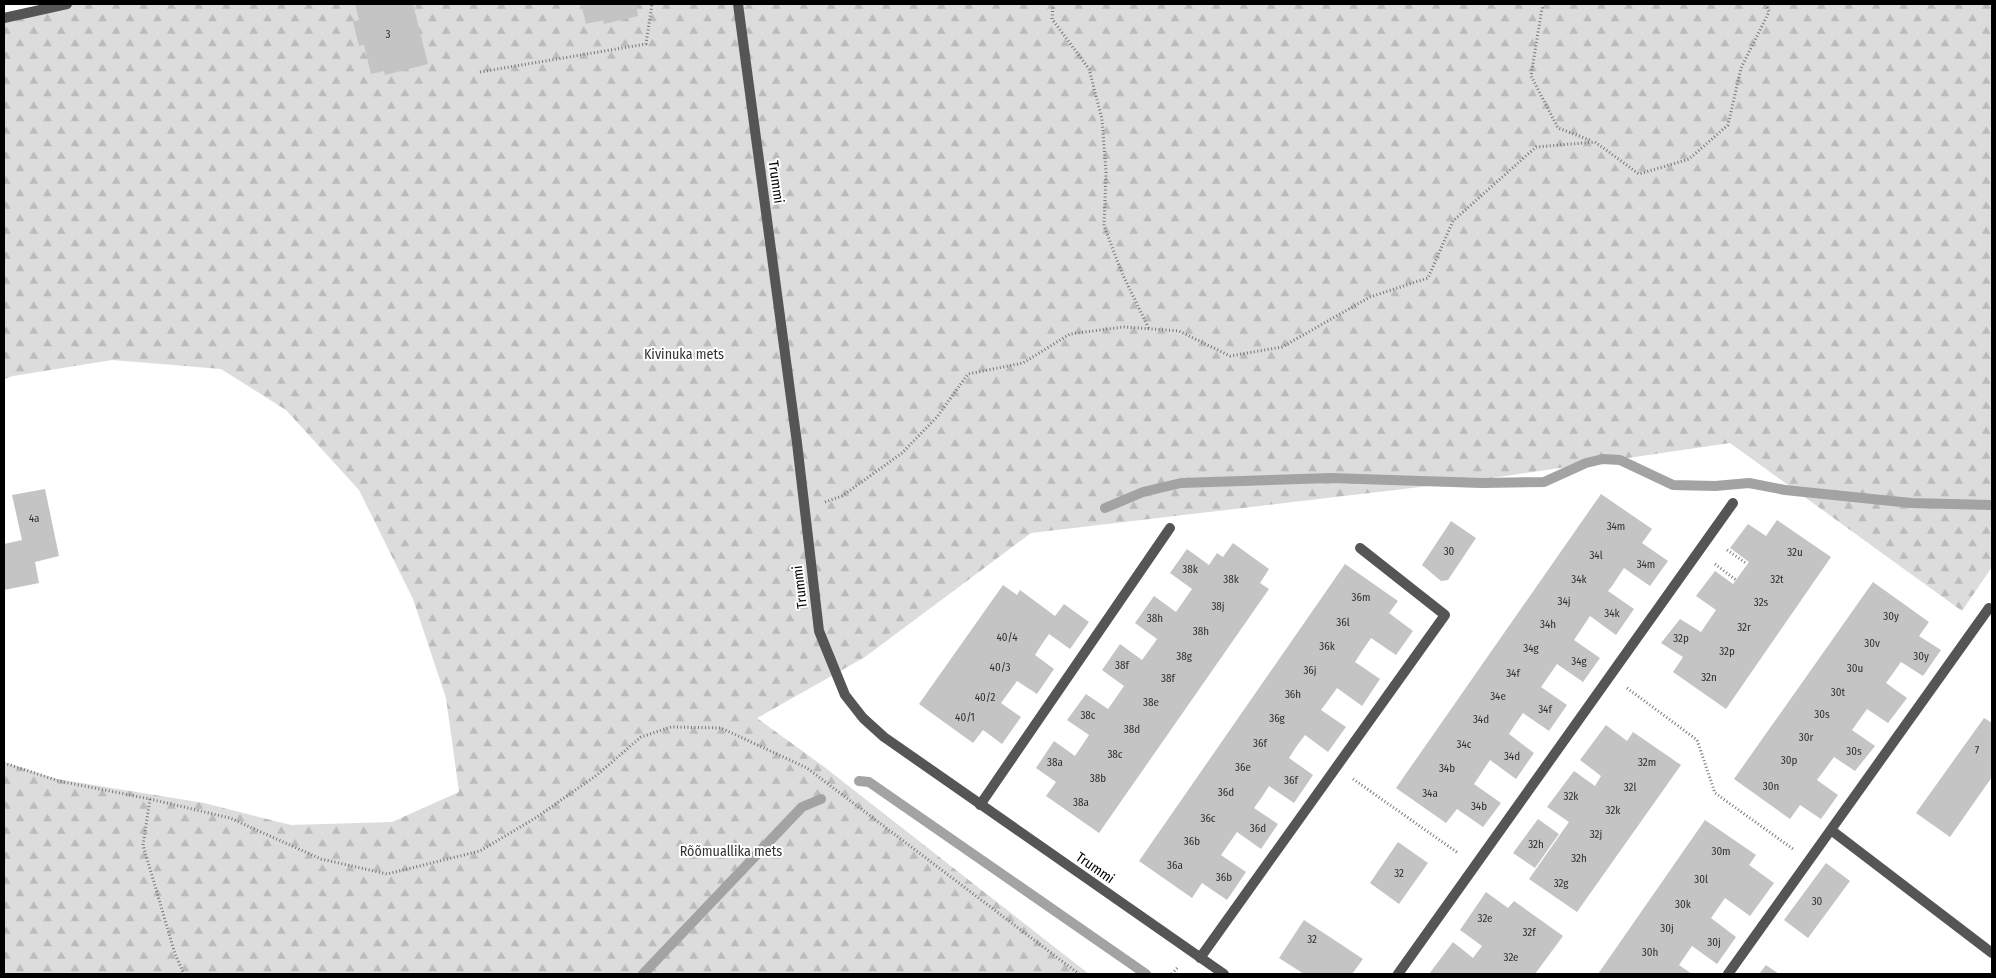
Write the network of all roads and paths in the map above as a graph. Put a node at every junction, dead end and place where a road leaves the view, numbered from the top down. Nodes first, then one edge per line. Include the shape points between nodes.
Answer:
1 (66, 4) edge
2 (652, 4) edge
3 (738, 4) edge
4 (1053, 4) edge
5 (1541, 4) edge
6 (1765, 4) edge
7 (4, 18) edge
8 (480, 72) dead end
9 (1595, 142) junction
10 (1149, 329) junction
11 (1733, 504) dead end
12 (805, 509) junction
13 (1170, 528) dead end
14 (1360, 548) dead end
15 (1731, 553) dead end
16 (1747, 564) dead end
17 (1720, 568) dead end
18 (1736, 580) dead end
19 (1989, 608) dead end
20 (1610, 676) junction
21 (4, 763) edge
22 (1337, 767) junction
23 (150, 799) junction
24 (980, 805) junction
25 (1831, 830) junction
26 (1809, 860) junction
27 (1475, 865) junction
28 (1992, 953) edge
29 (1200, 958) junction
30 (184, 974) edge
31 (1079, 974) edge
32 (1224, 974) edge
33 (1398, 974) edge
34 (1728, 974) edge

1 - 7 street
2 - 8 path via 646,44
3 - 12 street, Trummi
4 - 10 path via 1052,19 1090,69 1102,119 1106,172 1104,226
5 - 9 path via 1531,76 1558,128
6 - 9 path via 1769,12 1741,68 1728,125 1689,159 1639,174
9 - 10 path via 1536,147 1453,221 1428,278 1370,297 1282,347 1230,356 1179,331
10 - 12 path via 1123,327 1070,334 1023,363 968,374 937,417 902,453 842,496
11 - 20 street
12 - 24 street, Trummi via 820,631 845,695 884,737
13 - 24 street
14 - 22 street via 1445,615
15 - 16 path
17 - 18 path
19 - 25 street
20 - 26 path via 1697,740 1715,793
20 - 27 street
21 - 23 path via 59,781
22 - 27 path
22 - 29 street
23 - 30 path via 143,845 175,954
23 - 31 path via 230,818 321,859 387,874 480,850 537,817 597,775 641,737 672,727 721,728 807,768
24 - 29 street, Trummi
25 - 26 street
25 - 28 street
26 - 34 street
27 - 33 street
29 - 32 street, Trummi

